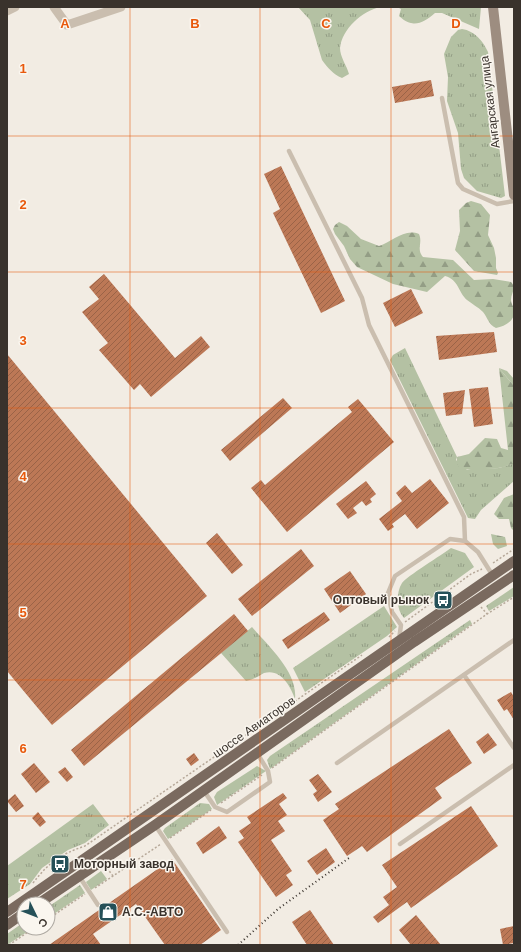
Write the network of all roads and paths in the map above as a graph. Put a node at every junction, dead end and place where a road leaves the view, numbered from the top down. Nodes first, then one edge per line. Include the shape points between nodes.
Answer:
1 (15, 7) edge
2 (54, 7) edge
3 (121, 7) edge
4 (492, 7) edge
5 (7, 11) edge
6 (442, 98) dead end
7 (289, 151) dead end
8 (514, 194) edge
9 (514, 201) edge
10 (465, 541) junction
11 (514, 548) edge
12 (514, 561) edge
13 (490, 571) junction
14 (514, 575) edge
15 (514, 597) edge
16 (481, 607) dead end
17 (401, 625) junction
18 (388, 637) dead end
19 (514, 640) edge
20 (399, 641) junction
21 (362, 655) dead end
22 (464, 675) junction
23 (514, 748) edge
24 (257, 753) junction
25 (337, 763) dead end
26 (514, 765) edge
27 (204, 791) junction
28 (155, 825) junction
29 (400, 844) dead end
30 (79, 876) junction
31 (32, 885) dead end
32 (50, 896) edge
33 (98, 905) dead end
34 (7, 912) edge
35 (16, 919) edge
36 (7, 925) edge
37 (228, 932) dead end
38 (22, 936) edge
39 (8, 945) edge

1 - 5 street
2 - 3 street via 67,25
4 - 8 main road, Ангарская улица
6 - 9 lane via 458,183 463,189 497,204
7 - 10 lane via 362,298 369,325 464,517
10 - 13 lane via 478,552
10 - 17 lane via 450,539 395,576 388,593 392,612
11 - 13 path
12 - 13 main road, шоссе Авиаторов
13 - 17 path via 471,574
13 - 20 main road, шоссе Авиаторов
14 - 24 main road, шоссе Авиаторов
15 - 16 path via 487,614
17 - 18 path
17 - 20 lane
19 - 22 lane
20 - 34 main road, шоссе Авиаторов
21 - 31 path via 85,846 68,852 45,867
22 - 23 lane
22 - 25 lane
24 - 27 main road, шоссе Авиаторов
24 - 27 lane via 268,770 270,782 227,812 215,807
26 - 29 lane
27 - 28 main road, шоссе Авиаторов
28 - 30 main road, шоссе Авиаторов
28 - 37 lane
30 - 32 main road, шоссе Авиаторов
30 - 33 lane
35 - 36 main road
38 - 39 path

